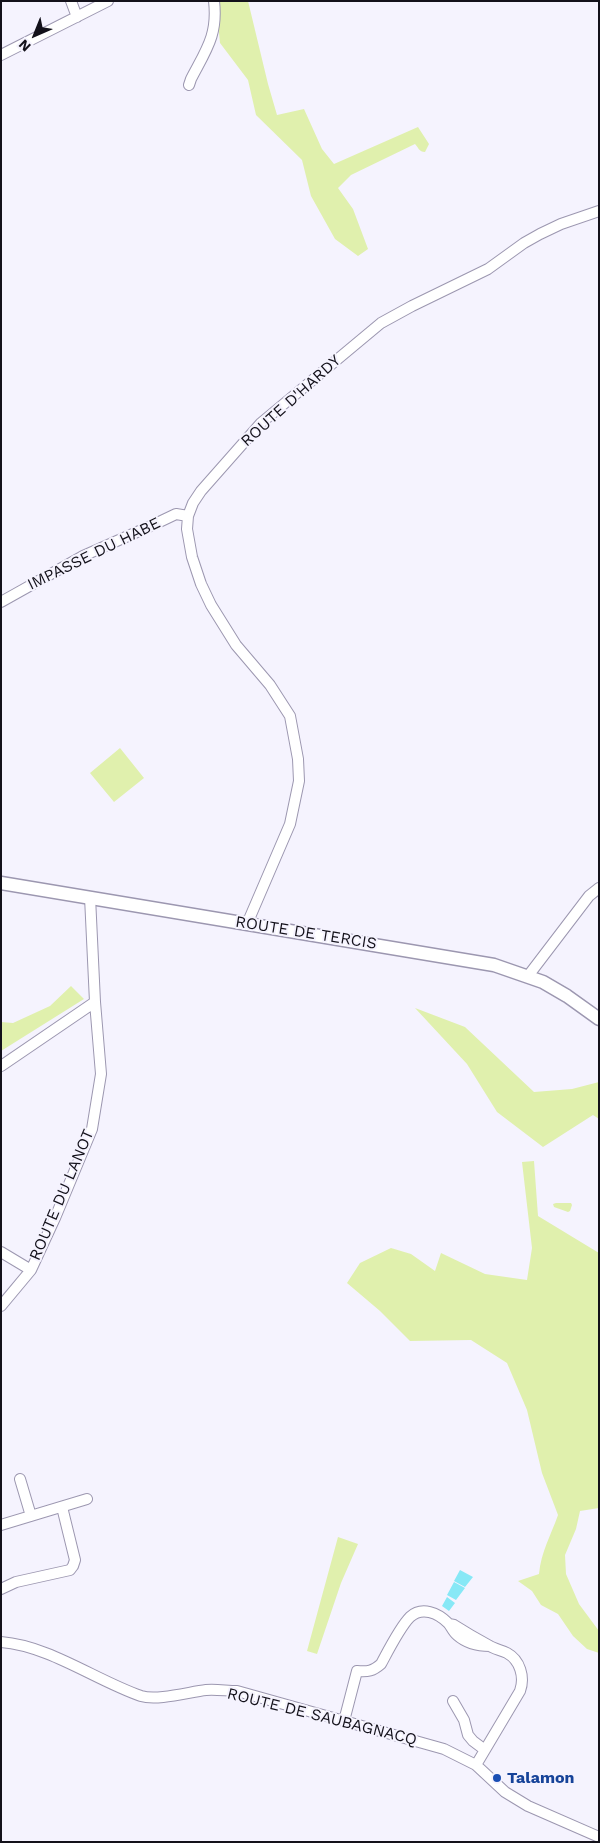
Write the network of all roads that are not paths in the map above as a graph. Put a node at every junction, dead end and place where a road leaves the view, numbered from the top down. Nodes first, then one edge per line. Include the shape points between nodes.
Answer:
1 (71, 1) edge
2 (108, 1) edge
3 (214, 1) edge
4 (77, 18) junction
5 (1, 55) edge
6 (190, 86) dead end
7 (599, 211) edge
8 (188, 516) junction
9 (1, 602) edge
10 (1, 883) edge
11 (599, 888) edge
12 (90, 897) junction
13 (247, 924) junction
14 (528, 976) junction
15 (95, 1002) junction
16 (599, 1019) edge
17 (1, 1066) edge
18 (1, 1252) edge
19 (31, 1270) junction
20 (1, 1306) edge
21 (20, 1479) dead end
22 (87, 1500) dead end
23 (62, 1507) junction
24 (31, 1516) junction
25 (1, 1525) edge
26 (1, 1590) edge
27 (1, 1642) edge
28 (453, 1701) dead end
29 (344, 1721) junction
30 (485, 1750) junction
31 (476, 1766) junction
32 (599, 1837) edge

1 - 4 street
2 - 4 street
3 - 6 street via 216,19 211,39
4 - 5 street
7 - 8 street, ROUTE D'HARDY via 540,234 488,269 382,323 261,424 201,491
8 - 9 street, IMPASSE DU HABE via 176,514 83,556
8 - 13 street, ROUTE D'HARDY via 192,557 207,598 236,646 270,685 290,716 295,738 299,781 294,809 278,856
10 - 12 main road, ROUTE DE TERCIS
11 - 14 street via 589,896
12 - 13 main road, ROUTE DE TERCIS
12 - 15 street, ROUTE DU LANOT
13 - 14 main road, ROUTE DE TERCIS via 477,962
14 - 16 main road, ROUTE DE TERCIS via 556,989
15 - 17 street
15 - 19 street, ROUTE DU LANOT via 101,1074 92,1129
18 - 19 street, ROUTE DU LANOT
19 - 20 street, ROUTE DU LANOT
21 - 24 street
22 - 23 street
23 - 24 street
23 - 26 street via 75,1560 73,1566 70,1570 16,1582
24 - 25 street
27 - 29 street, ROUTE DE SAUBAGNACQ via 14,1643 54,1657 143,1696 208,1690 237,1691
28 - 30 street via 468,1735
29 - 30 street via 358,1671 368,1672 381,1664 410,1616 431,1612 449,1624 456,1635 469,1638 480,1646 508,1653 521,1671 518,1696
29 - 31 street, ROUTE DE SAUBAGNACQ via 444,1749
30 - 31 street
31 - 32 street, ROUTE DE SAUBAGNACQ via 505,1792 528,1806

